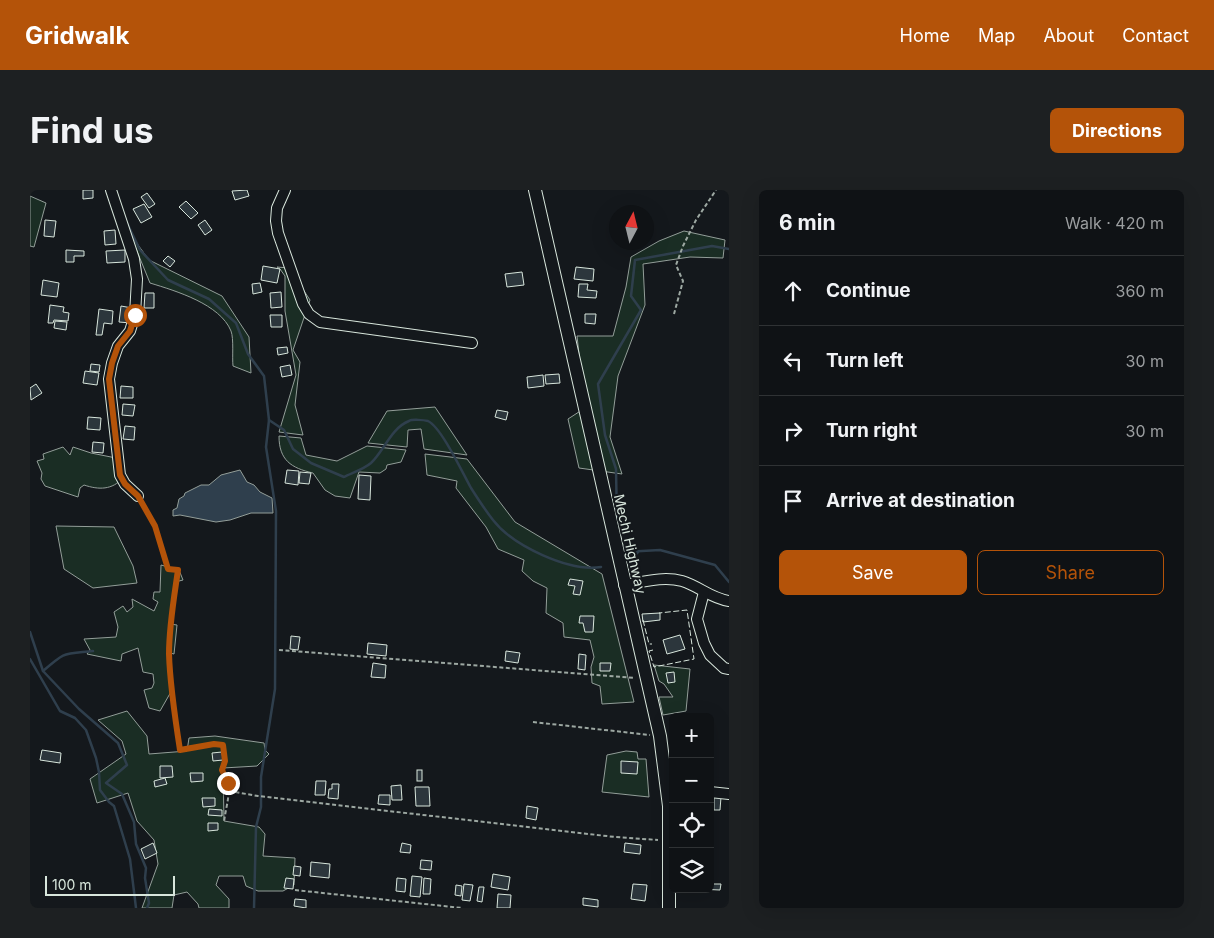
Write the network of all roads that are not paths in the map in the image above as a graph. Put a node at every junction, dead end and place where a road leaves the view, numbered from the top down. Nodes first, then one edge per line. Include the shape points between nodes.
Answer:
1 (111, 190) edge
2 (285, 190) edge
3 (535, 190) edge
4 (472, 343) dead end
5 (138, 496) road end
6 (624, 585) junction
7 (704, 592) junction
8 (729, 601) edge
9 (729, 669) edge
10 (669, 786) edge
11 (714, 792) edge
12 (729, 794) edge
13 (670, 803) edge
14 (669, 908) edge

1 - 5 street via 134,259 137,300 130,331 118,346 109,379 120,475
2 - 4 street via 277,208 278,233 309,314 320,322
3 - 6 main road, Mechi Highway
6 - 7 street via 660,579 683,581
6 - 10 main road, Mechi Highway
7 - 8 street
7 - 9 street via 697,619 704,643 710,655
11 - 12 street
13 - 14 main road, Mechi Highway

